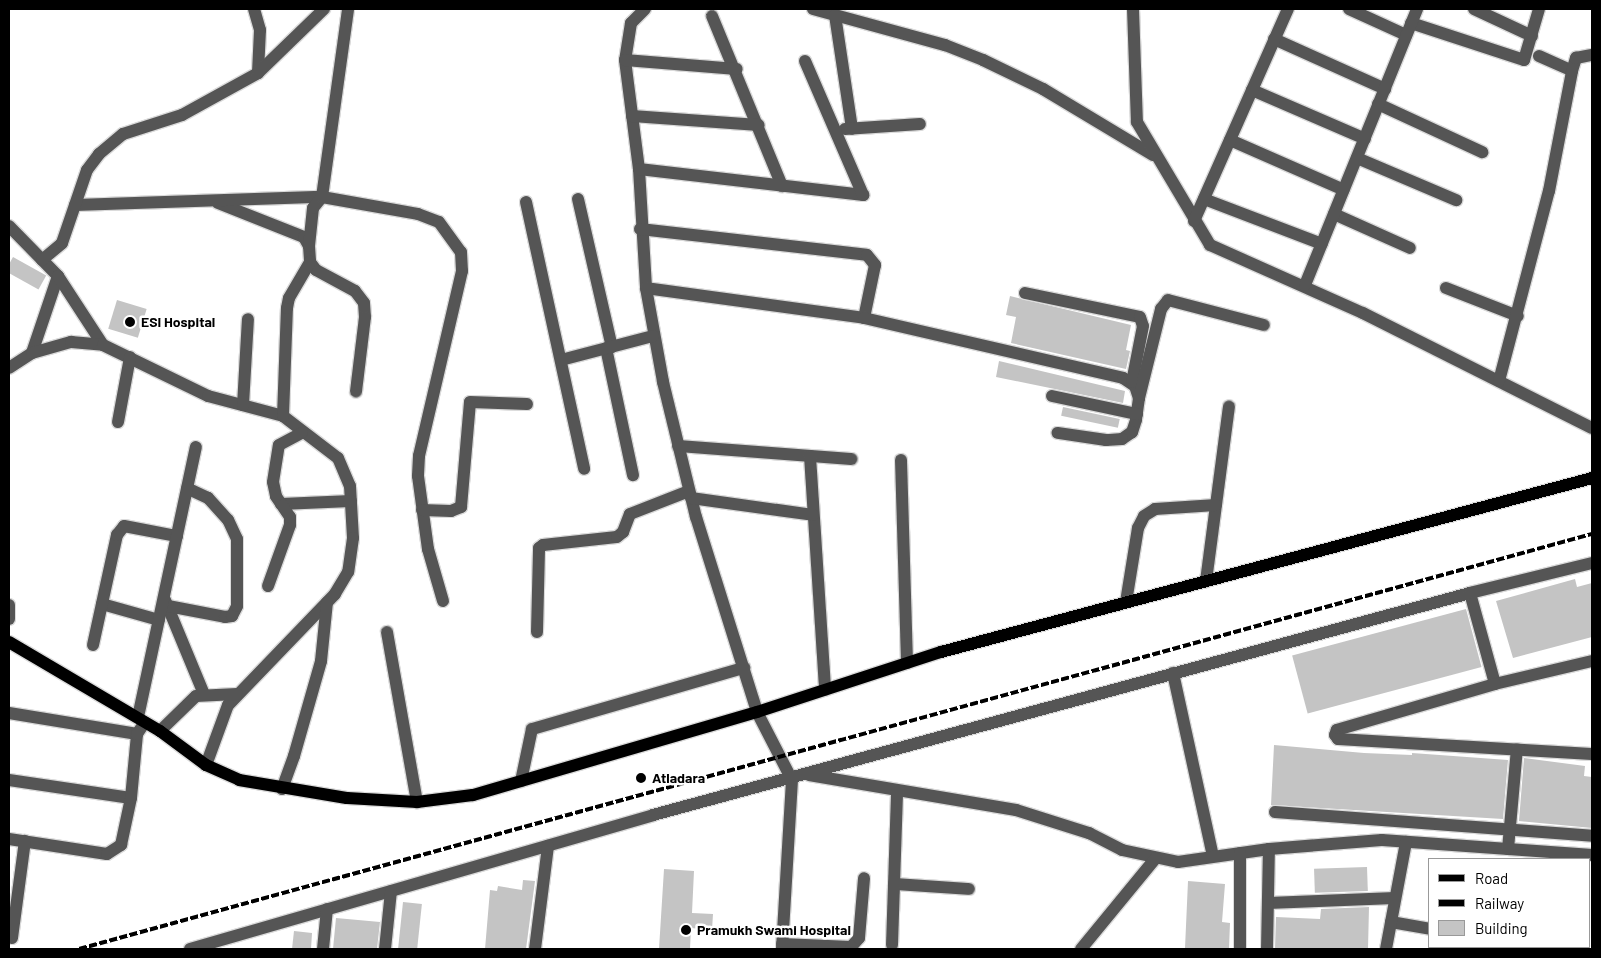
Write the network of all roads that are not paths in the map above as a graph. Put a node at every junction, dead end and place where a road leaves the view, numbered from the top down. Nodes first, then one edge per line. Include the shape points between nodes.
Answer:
1 (254, 9) edge
2 (324, 9) edge
3 (348, 9) edge
4 (645, 9) edge
5 (813, 9) edge
6 (1133, 9) edge
7 (1288, 9) edge
8 (1349, 9) edge
9 (1417, 9) edge
10 (1474, 9) edge
11 (1539, 9) edge
12 (835, 15) junction
13 (712, 16) dead end
14 (1409, 29) junction
15 (1532, 36) junction
16 (1274, 39) junction
17 (1592, 55) edge
18 (1539, 56) dead end
19 (625, 60) junction
20 (805, 61) dead end
21 (736, 69) junction
22 (1572, 71) junction
23 (258, 73) junction
24 (1385, 89) junction
25 (1252, 90) junction
26 (1378, 104) junction
27 (632, 116) junction
28 (920, 124) dead end
29 (759, 125) junction
30 (852, 129) junction
31 (835, 130) junction
32 (1364, 139) junction
33 (1230, 140) junction
34 (1482, 152) dead end
35 (1158, 157) junction
36 (1357, 158) junction
37 (639, 169) junction
38 (782, 186) junction
39 (1344, 190) junction
40 (322, 197) junction
41 (578, 199) dead end
42 (1204, 199) junction
43 (76, 200) junction
44 (1456, 200) dead end
45 (211, 201) junction
46 (526, 202) dead end
47 (1334, 214) junction
48 (1194, 221) junction
49 (9, 226) edge
50 (640, 229) junction
51 (1322, 244) junction
52 (309, 246) junction
53 (1410, 248) dead end
54 (42, 260) junction
55 (310, 262) junction
56 (58, 276) junction
57 (1305, 285) junction
58 (646, 288) junction
59 (1446, 288) dead end
60 (1025, 293) dead end
61 (1518, 316) junction
62 (864, 318) junction
63 (248, 320) dead end
64 (1264, 325) dead end
65 (653, 336) junction
66 (103, 344) junction
67 (609, 348) junction
68 (32, 353) junction
69 (130, 357) junction
70 (561, 360) junction
71 (9, 368) edge
72 (1500, 381) junction
73 (1132, 382) junction
74 (356, 391) dead end
75 (1052, 396) dead end
76 (1139, 398) junction
77 (527, 404) dead end
78 (243, 405) junction
79 (1229, 407) dead end
80 (1137, 414) junction
81 (283, 416) junction
82 (118, 422) dead end
83 (1592, 428) edge
84 (302, 433) junction
85 (1058, 433) dead end
86 (678, 446) junction
87 (196, 447) dead end
88 (810, 456) junction
89 (852, 459) dead end
90 (901, 460) dead end
91 (584, 469) dead end
92 (633, 475) dead end
93 (1592, 478) edge
94 (187, 488) junction
95 (690, 495) junction
96 (351, 501) junction
97 (281, 504) junction
98 (1216, 505) junction
99 (422, 510) junction
100 (813, 515) junction
101 (177, 536) junction
102 (1592, 562) edge
103 (1206, 581) junction
104 (268, 586) dead end
105 (1470, 593) junction
106 (166, 601) junction
107 (443, 601) dead end
108 (328, 602) junction
109 (1126, 602) junction
110 (102, 604) junction
111 (9, 605) edge
112 (9, 619) edge
113 (159, 620) junction
114 (387, 632) dead end
115 (537, 632) dead end
116 (9, 642) edge
117 (93, 645) dead end
118 (1592, 661) edge
119 (907, 663) junction
120 (744, 668) junction
121 (1173, 673) junction
122 (1495, 684) junction
123 (825, 690) junction
124 (204, 694) junction
125 (238, 694) junction
126 (757, 712) junction
127 (9, 713) edge
128 (141, 720) junction
129 (160, 731) junction
130 (137, 734) junction
131 (1517, 749) junction
132 (1592, 754) edge
133 (206, 765) junction
134 (806, 774) junction
135 (9, 780) edge
136 (521, 780) junction
137 (792, 780) junction
138 (282, 789) junction
139 (897, 791) junction
140 (131, 798) junction
141 (417, 802) junction
142 (1275, 812) dead end
143 (1510, 829) junction
144 (1592, 836) edge
145 (9, 839) edge
146 (25, 842) junction
147 (1406, 842) junction
148 (548, 846) junction
149 (1268, 849) junction
150 (1508, 849) junction
151 (1240, 853) junction
152 (1592, 855) edge
153 (1213, 856) junction
154 (1155, 859) junction
155 (864, 878) dead end
156 (894, 884) junction
157 (969, 889) dead end
158 (391, 891) junction
159 (1396, 898) junction
160 (1268, 902) junction
161 (327, 909) junction
162 (1391, 922) junction
163 (1428, 928) edge
164 (12, 938) dead end
165 (892, 945) dead end
166 (782, 947) edge
167 (190, 949) edge
168 (323, 949) edge
169 (385, 949) edge
170 (535, 949) edge
171 (1081, 949) edge
172 (1240, 949) edge
173 (1267, 949) edge
174 (1386, 949) edge

1 - 23 street via 260,30
2 - 23 street
3 - 40 street
4 - 19 street via 631,24
5 - 12 street
6 - 35 street via 1137,122
7 - 16 street
8 - 14 street
9 - 14 street
10 - 15 street
11 - 15 street
12 - 30 street
12 - 35 street via 945,45 983,60 1043,89
13 - 21 street
14 - 15 street via 1524,60
14 - 24 street
16 - 24 street
16 - 25 street
17 - 22 street via 1576,58
18 - 22 street
19 - 21 street
19 - 27 street
20 - 31 street
21 - 29 street
22 - 61 street via 1549,191
23 - 43 street via 182,116 124,134 99,154 86,170
24 - 26 street
25 - 32 street
25 - 33 street
26 - 32 street
26 - 34 street
27 - 29 street
27 - 37 street
28 - 30 street
29 - 38 street
30 - 31 street
31 - 38 street via 863,195
32 - 36 street
33 - 39 street
33 - 42 street
35 - 48 street
36 - 39 street
36 - 44 street
37 - 38 street
37 - 50 street
39 - 47 street
40 - 45 street
40 - 52 street via 313,208
40 - 99 street via 418,214 439,222 461,252 462,271 420,456
41 - 67 street
42 - 48 street
42 - 51 street
43 - 45 street
43 - 54 street via 62,243
45 - 52 street via 295,231 304,236
46 - 70 street
47 - 51 street
47 - 53 street
48 - 57 street via 1210,244
49 - 54 street
50 - 58 street
50 - 62 street via 866,255 875,265
51 - 57 street
52 - 55 street
54 - 56 street
55 - 74 street via 316,270 355,291 364,303
55 - 81 street via 289,298 287,308
56 - 66 street
56 - 68 street
57 - 72 street
58 - 62 street
58 - 65 street
59 - 61 street
60 - 73 street via 1140,317 1143,326
61 - 72 street
62 - 73 street
63 - 78 street
64 - 76 street via 1168,300 1162,309
65 - 67 street
65 - 86 street
66 - 68 street via 71,342
66 - 69 street
67 - 70 street
67 - 92 street
68 - 71 street
69 - 78 street via 201,393
69 - 82 street
70 - 91 street
72 - 83 street
73 - 76 street
75 - 80 street
76 - 80 street
77 - 99 street via 470,402 461,507 451,512
78 - 81 street
79 - 98 street
80 - 85 street via 1132,432 1122,439
81 - 84 street
84 - 96 street via 338,458 350,486
84 - 97 street via 279,446 273,482
86 - 88 street
86 - 95 street
87 - 94 street
88 - 89 street
88 - 100 street
90 - 119 street
93 - 103 main road
94 - 101 street
94 - 106 street via 208,498 228,520 237,539 237,606 232,616 225,617
95 - 100 street
95 - 115 street via 630,514 623,532 617,537 539,548
95 - 120 street
96 - 97 street
96 - 108 street via 353,538 348,572
97 - 104 street via 290,517 290,525
98 - 103 street
98 - 109 street via 1155,509 1144,516 1138,528
99 - 107 street via 428,549
100 - 123 street
101 - 106 street
101 - 110 street via 124,526 117,535
102 - 105 street
103 - 109 main road
105 - 121 street
105 - 122 street
106 - 113 street
106 - 124 street
108 - 125 street
108 - 138 street via 321,661
109 - 119 main road
110 - 113 street
110 - 117 street
111 - 112 street
113 - 128 street
114 - 141 street
116 - 128 main road
118 - 122 street
119 - 123 main road
120 - 126 street
120 - 136 street via 532,729
121 - 134 street
121 - 153 street
122 - 131 street via 1337,730 1334,734 1338,739
123 - 126 main road
124 - 125 street
124 - 129 street via 182,707
125 - 133 street via 228,705
126 - 136 main road
126 - 137 street
127 - 130 street
128 - 129 main road
128 - 130 street
129 - 133 main road
130 - 140 street
131 - 132 street
131 - 143 street
133 - 138 main road via 239,780
134 - 137 street
134 - 139 street
135 - 140 street
136 - 141 main road via 473,795
137 - 148 street
137 - 166 street
138 - 141 main road via 347,798
139 - 154 street via 1016,810 1089,833 1122,850
139 - 156 street
140 - 146 street via 125,839 122,845 107,854
142 - 143 street
143 - 144 street
143 - 150 street
145 - 146 street
146 - 164 street
147 - 149 street via 1382,840
147 - 150 street
147 - 159 street
148 - 158 street
148 - 170 street
149 - 151 street
149 - 160 street
150 - 152 street
151 - 153 street
151 - 172 street
153 - 154 street via 1178,862
154 - 171 street
155 - 166 street via 859,938 852,947
156 - 157 street
156 - 165 street
158 - 161 street
158 - 169 street
159 - 160 street
159 - 162 street
160 - 173 street
161 - 167 street
161 - 168 street
162 - 163 street
162 - 174 street

